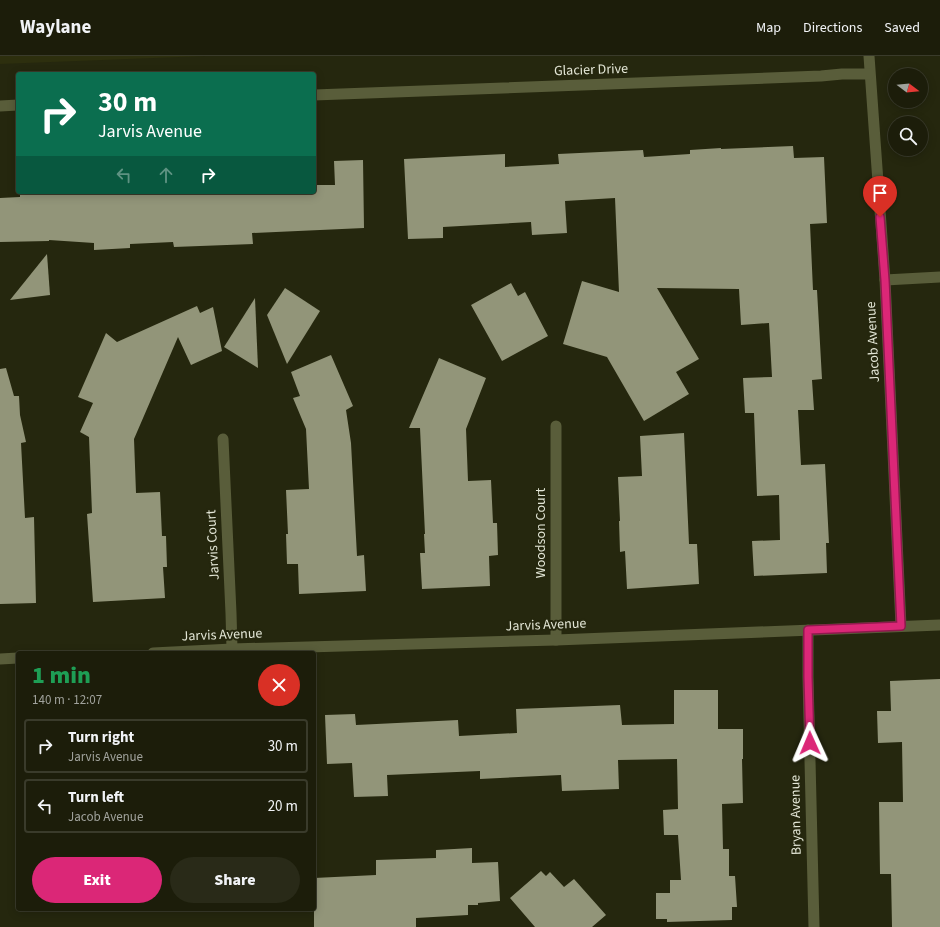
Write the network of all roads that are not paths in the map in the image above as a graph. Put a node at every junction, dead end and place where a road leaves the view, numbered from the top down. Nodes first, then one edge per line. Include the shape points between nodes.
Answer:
1 (869, 56) edge
2 (869, 74) junction
3 (316, 95) edge
4 (16, 105) edge
5 (0, 106) edge
6 (940, 277) edge
7 (885, 280) junction
8 (556, 426) dead end
9 (223, 439) dead end
10 (940, 625) edge
11 (901, 626) junction
12 (808, 630) junction
13 (556, 640) junction
14 (232, 650) junction
15 (206, 651) edge
16 (16, 658) edge
17 (0, 659) edge
18 (814, 927) edge

1 - 2 street, Jacob Avenue
2 - 3 street, Glacier Drive
2 - 7 street, Jacob Avenue
4 - 5 street
6 - 7 street
7 - 11 street, Jacob Avenue
8 - 13 street, Woodson Court
9 - 14 street, Jarvis Court
10 - 11 street, Jarvis Avenue
11 - 12 street, Jarvis Avenue
12 - 13 street, Jarvis Avenue
12 - 18 street, Bryan Avenue
13 - 14 street, Jarvis Avenue
14 - 15 street, Jarvis Avenue
16 - 17 street

